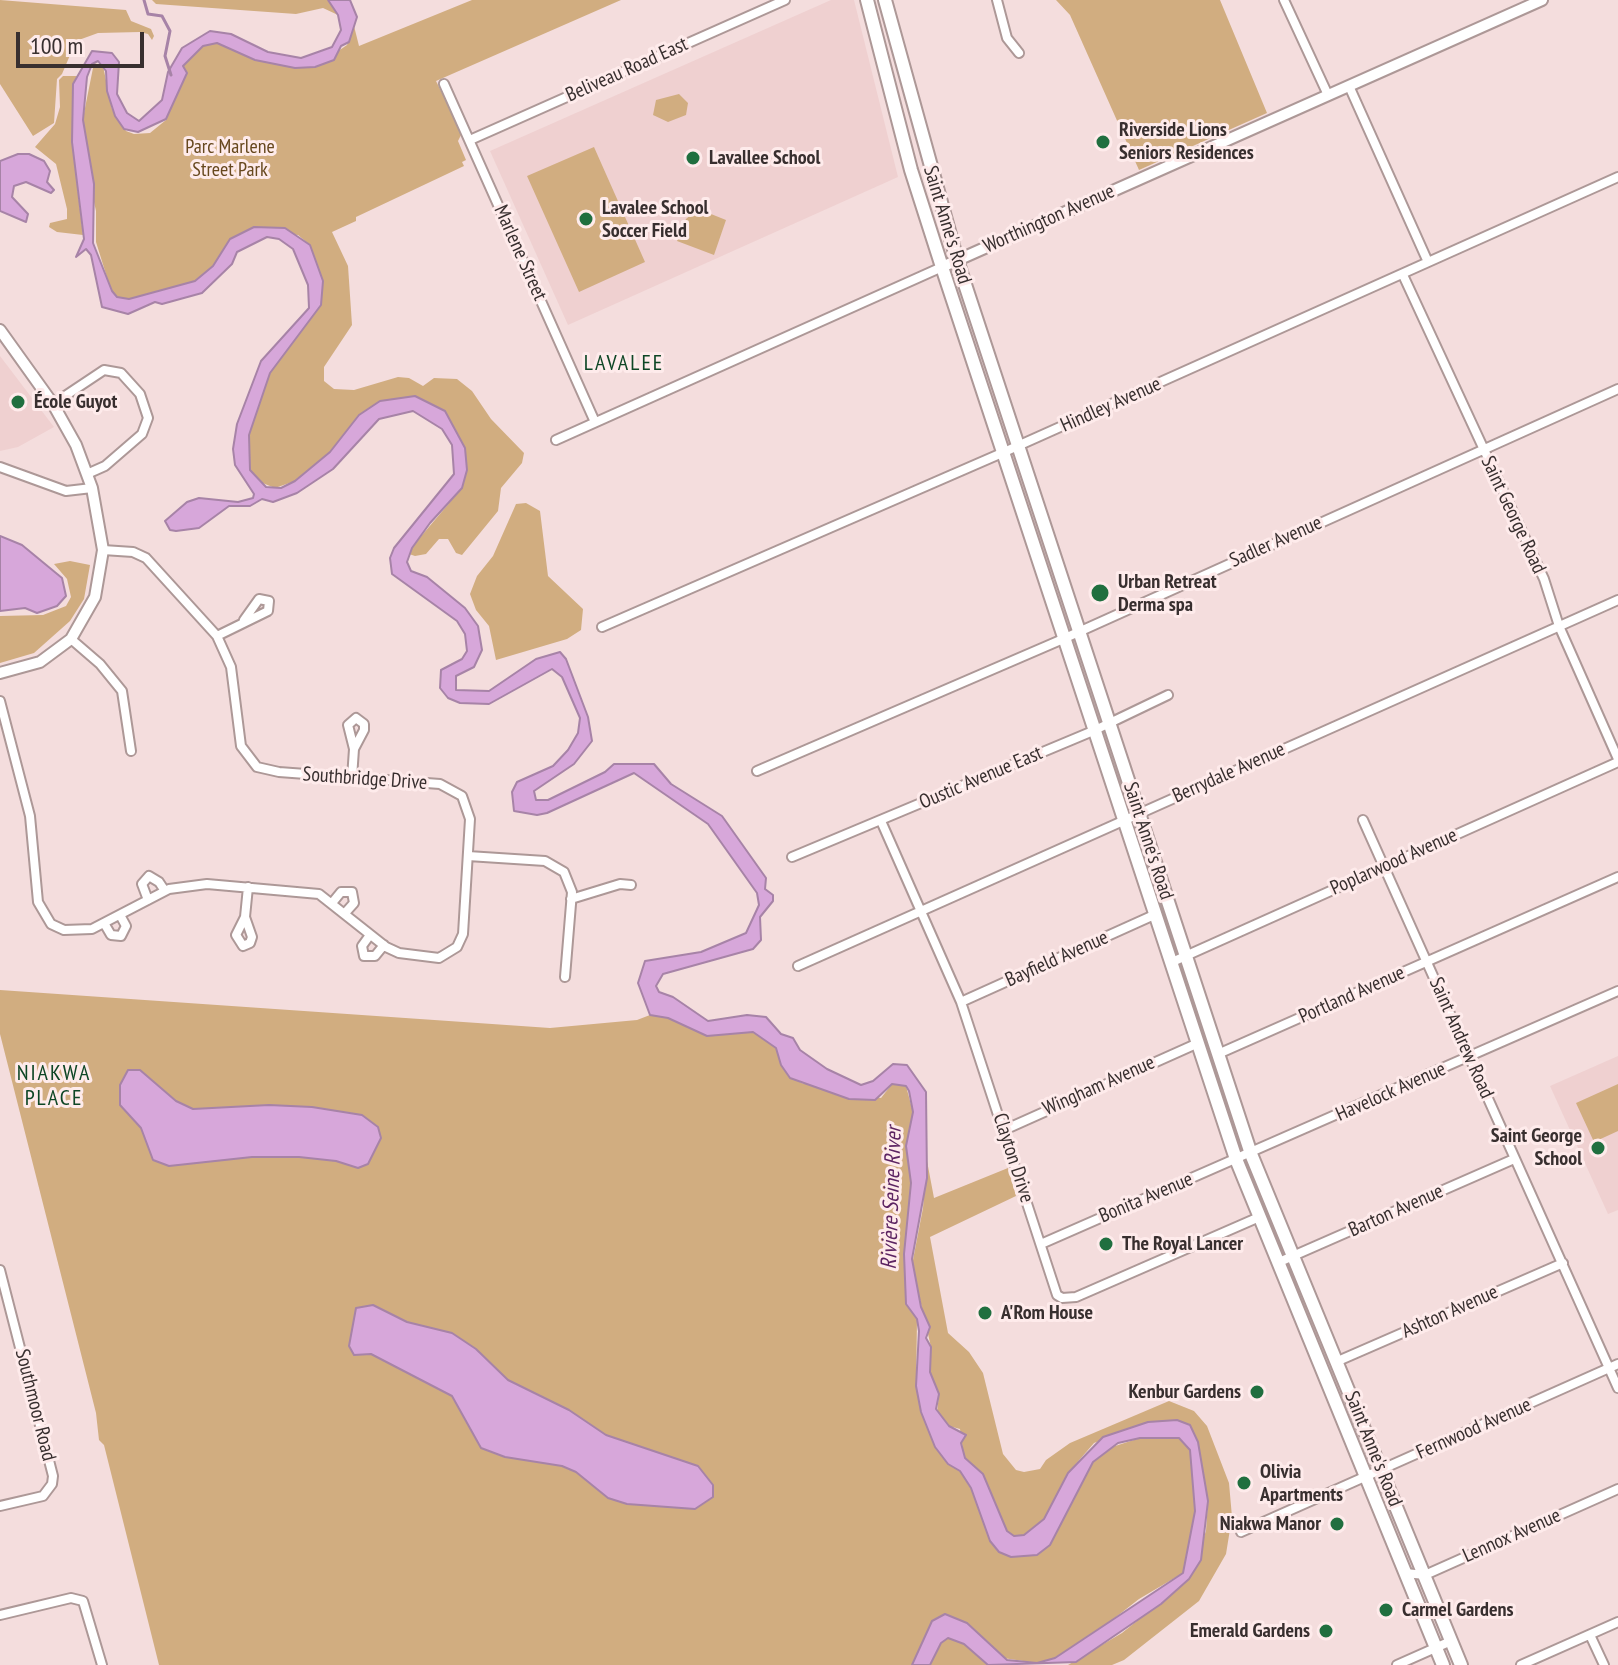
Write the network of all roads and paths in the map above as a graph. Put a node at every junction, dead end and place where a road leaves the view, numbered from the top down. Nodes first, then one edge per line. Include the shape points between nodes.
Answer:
1 (785, 0) edge
2 (867, 0) edge
3 (885, 0) edge
4 (997, 0) edge
5 (1284, 0) edge
6 (1542, 0) edge
7 (1019, 53) dead end
8 (444, 84) dead end
9 (1349, 86) junction
10 (1328, 95) junction
11 (470, 140) junction
12 (1618, 177) edge
13 (957, 260) junction
14 (1428, 262) junction
15 (942, 267) junction
16 (1403, 275) junction
17 (0, 330) edge
18 (1618, 389) edge
19 (53, 404) junction
20 (595, 422) junction
21 (556, 440) dead end
22 (1018, 447) junction
23 (1482, 450) junction
24 (1002, 453) junction
25 (0, 467) edge
26 (87, 474) junction
27 (92, 488) junction
28 (103, 550) junction
29 (1618, 600) edge
30 (244, 620) dead end
31 (1559, 626) junction
32 (602, 627) dead end
33 (1079, 630) junction
34 (217, 636) junction
35 (71, 639) junction
36 (1063, 639) junction
37 (0, 673) edge
38 (1168, 695) dead end
39 (0, 701) edge
40 (1109, 723) junction
41 (1093, 731) junction
42 (354, 749) dead end
43 (131, 751) dead end
44 (1618, 760) edge
45 (757, 771) dead end
46 (352, 778) junction
47 (1139, 813) junction
48 (1363, 820) dead end
49 (881, 821) junction
50 (1123, 822) junction
51 (468, 856) junction
52 (792, 857) dead end
53 (1383, 867) junction
54 (1618, 877) edge
55 (631, 885) dead end
56 (248, 887) junction
57 (165, 891) junction
58 (571, 899) junction
59 (148, 900) junction
60 (332, 903) junction
61 (345, 913) junction
62 (920, 914) junction
63 (120, 915) junction
64 (1154, 915) junction
65 (245, 917) dead end
66 (104, 923) junction
67 (370, 935) junction
68 (384, 945) junction
69 (1185, 957) junction
70 (1427, 962) junction
71 (1169, 963) junction
72 (798, 966) dead end
73 (565, 977) dead end
74 (1618, 991) edge
75 (961, 1002) junction
76 (1196, 1044) junction
77 (1218, 1054) junction
78 (1469, 1057) junction
79 (1004, 1130) junction
80 (1251, 1154) junction
81 (1236, 1159) junction
82 (1514, 1159) junction
83 (1257, 1218) junction
84 (1041, 1244) junction
85 (1294, 1256) junction
86 (1277, 1263) junction
87 (1563, 1263) junction
88 (0, 1270) edge
89 (1338, 1361) junction
90 (1614, 1366) edge
91 (1618, 1388) edge
92 (1381, 1471) junction
93 (1365, 1477) junction
94 (1618, 1489) edge
95 (0, 1506) edge
96 (1241, 1532) dead end
97 (1405, 1573) junction
98 (1425, 1575) junction
99 (0, 1615) edge
100 (1618, 1622) edge
101 (1590, 1635) junction
102 (1451, 1641) junction
103 (1436, 1648) junction
104 (102, 1665) edge
105 (1397, 1665) edge
106 (1443, 1665) edge
107 (1461, 1665) edge
108 (1521, 1665) edge
109 (1604, 1665) edge

1 - 11 street, Beliveau Road East
2 - 15 main road, Saint Anne's Road
3 - 13 main road, Saint Anne's Road
4 - 7 street via 1007,38
5 - 10 street
6 - 9 street, Worthington Avenue
8 - 11 street, Marlene Street
9 - 10 street, Worthington Avenue
9 - 14 street
10 - 13 street, Worthington Avenue
11 - 20 street, Marlene Street
12 - 14 street, Hindley Avenue
13 - 15 street, Worthington Avenue
13 - 22 main road, Saint Anne's Road
14 - 16 street, Hindley Avenue
15 - 20 street, Worthington Avenue
15 - 24 main road, Saint Anne's Road
16 - 22 street, Hindley Avenue
16 - 23 street, Saint George Road
17 - 19 street
18 - 23 street, Sadler Avenue
19 - 26 street
19 - 26 street via 104,370 121,373 140,394 148,418 142,434 105,466
20 - 21 street, Worthington Avenue
22 - 24 street, Hindley Avenue
22 - 33 main road, Saint Anne's Road
23 - 31 street, Saint George Road via 1544,579
23 - 33 street, Sadler Avenue
24 - 32 street, Hindley Avenue
24 - 36 main road, Saint Anne's Road
25 - 27 street via 66,491
26 - 27 street
27 - 28 street
28 - 34 street, Southbridge Drive via 146,558
28 - 35 street via 95,597
29 - 31 street, Berrydale Avenue
30 - 34 street
31 - 44 street, Saint George Road
31 - 47 street, Berrydale Avenue
33 - 36 street, Sadler Avenue
33 - 40 main road, Saint Anne's Road
34 - 46 street, Southbridge Drive via 234,681 241,746 251,762 267,771
35 - 37 street via 40,662
35 - 43 street via 122,691
36 - 41 main road, Saint Anne's Road
36 - 45 street, Sadler Avenue
38 - 40 street, Oustic Avenue East
39 - 66 street, Southbridge Drive via 30,816 42,913 64,930 77,932
40 - 41 street, Oustic Avenue East
40 - 47 main road, Saint Anne's Road
41 - 49 street, Oustic Avenue East
41 - 50 main road, Saint Anne's Road
42 - 46 street
44 - 53 street, Poplarwood Avenue
46 - 51 street, Southbridge Drive via 440,784 455,790 467,805
47 - 50 street, Berrydale Avenue
47 - 69 main road, Saint Anne's Road
48 - 53 street, Saint Andrew Road
49 - 52 street, Oustic Avenue East
49 - 62 street, Clayton Drive
50 - 62 street, Berrydale Avenue
50 - 64 main road, Saint Anne's Road
51 - 58 street via 555,864 569,880
51 - 68 street, Southbridge Drive via 463,934 457,947 439,958 399,953
53 - 69 street, Poplarwood Avenue
53 - 70 street, Saint Andrew Road
54 - 70 street, Portland Avenue
55 - 58 street
56 - 57 street, Southbridge Drive via 195,884
56 - 60 street, Southbridge Drive via 309,891
56 - 65 street
57 - 59 street, Southbridge Drive
57 - 59 street via 149,876 142,884
58 - 73 street
59 - 63 street, Southbridge Drive
60 - 61 street, Southbridge Drive
60 - 61 street via 341,892 352,892 354,903
61 - 67 street, Southbridge Drive
62 - 72 street, Berrydale Avenue
62 - 75 street, Clayton Drive
63 - 66 street, Southbridge Drive
63 - 66 street via 126,926 121,936 111,935
64 - 71 main road, Saint Anne's Road
64 - 75 street, Bayfield Avenue
67 - 68 street, Southbridge Drive
67 - 68 street via 362,946 364,956 375,956
69 - 71 street, Poplarwood Avenue
69 - 77 main road, Saint Anne's Road
70 - 77 street, Portland Avenue
70 - 78 street, Saint Andrew Road
71 - 76 main road, Saint Anne's Road
74 - 78 street, Havelock Avenue
75 - 79 street, Clayton Drive
76 - 79 street, Wingham Avenue
76 - 81 main road, Saint Anne's Road
77 - 80 main road, Saint Anne's Road
78 - 80 street, Havelock Avenue
78 - 82 street, Saint Andrew Road
79 - 84 street, Clayton Drive
80 - 81 street, Bonita Avenue
80 - 85 main road, Saint Anne's Road
81 - 83 main road, Saint Anne's Road
81 - 84 street, Bonita Avenue
82 - 85 street, Barton Avenue
82 - 87 street, Saint Andrew Road
83 - 84 street, Clayton Drive via 1067,1298 1057,1295
83 - 86 main road, Saint Anne's Road
85 - 86 street, Barton Avenue
85 - 89 main road, Saint Anne's Road
86 - 93 main road, Saint Anne's Road
87 - 89 street, Ashton Avenue
87 - 90 street, Saint Andrew Road
88 - 95 street, Southmoor Road via 53,1476 43,1496
89 - 92 main road, Saint Anne's Road
90 - 91 street, Saint Andrew Road
90 - 92 street, Fernwood Avenue
92 - 93 street, Fernwood Avenue
92 - 98 main road, Saint Anne's Road
93 - 96 street, Fernwood Avenue
93 - 97 main road, Saint Anne's Road
94 - 98 street, Lennox Avenue
97 - 98 street, Lennox Avenue
97 - 103 main road, Saint Anne's Road
98 - 102 main road, Saint Anne's Road
99 - 104 street via 71,1598 83,1601
100 - 101 street
101 - 108 street
101 - 109 street
102 - 103 street
102 - 107 main road, Saint Anne's Road
103 - 105 street
103 - 106 main road, Saint Anne's Road

